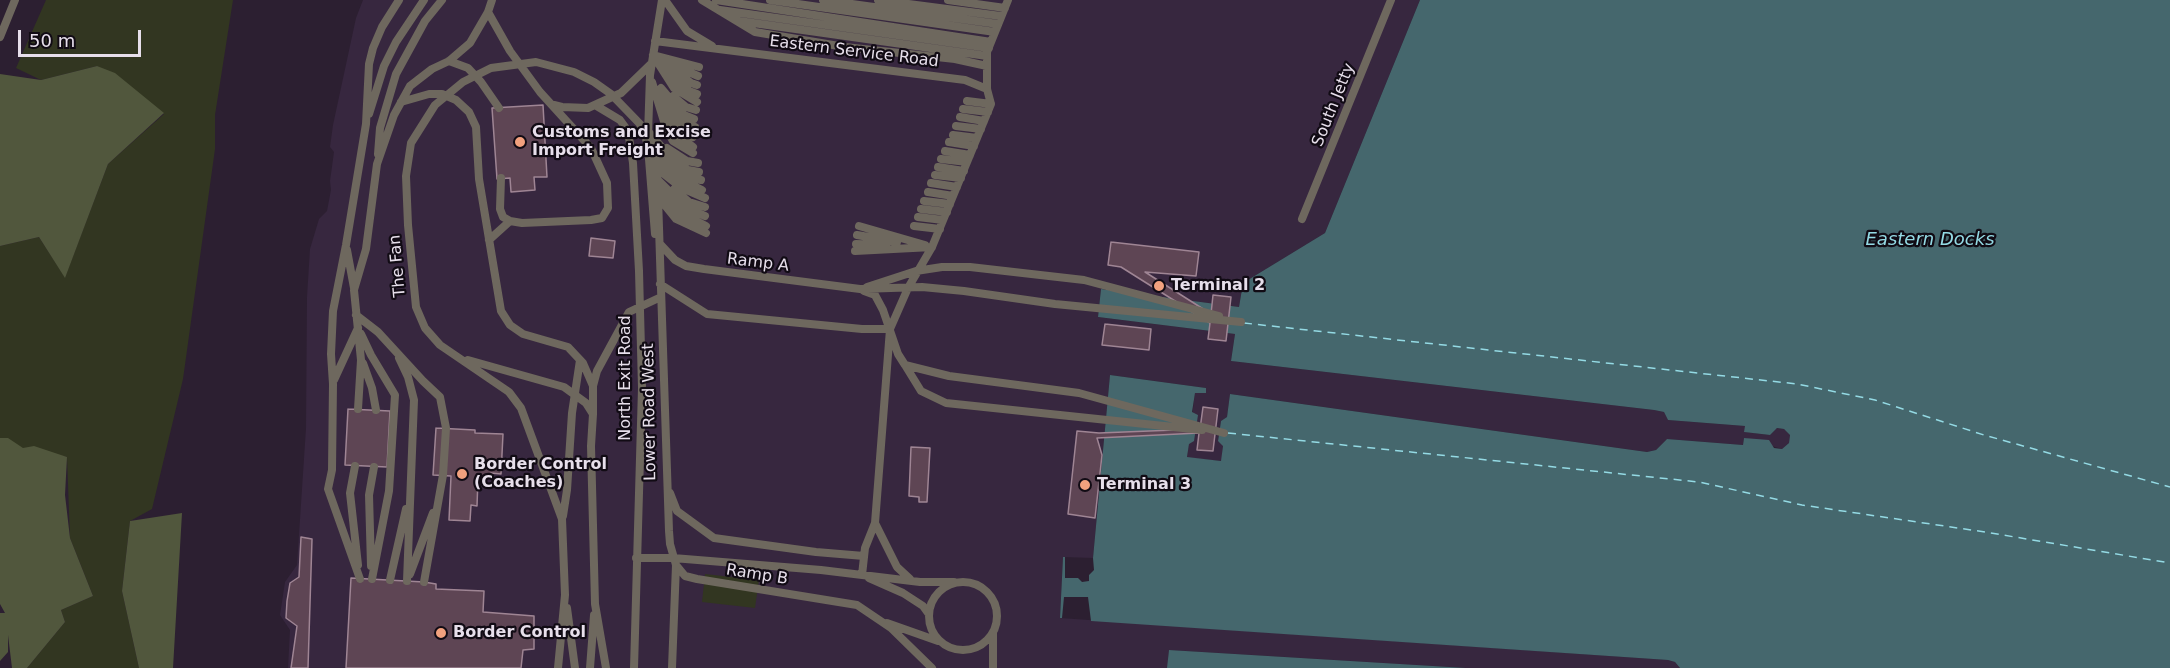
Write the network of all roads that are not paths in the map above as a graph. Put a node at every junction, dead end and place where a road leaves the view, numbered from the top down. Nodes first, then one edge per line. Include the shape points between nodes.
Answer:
1 (15, 0) edge
2 (399, 0) edge
3 (424, 0) edge
4 (442, 0) edge
5 (492, 0) edge
6 (663, 0) edge
7 (702, 0) edge
8 (716, 0) edge
9 (770, 0) edge
10 (823, 0) edge
11 (878, 0) edge
12 (948, 0) edge
13 (1391, 0) edge
14 (1006, 2) edge
15 (716, 9) junction
16 (488, 12) junction
17 (1000, 20) junction
18 (734, 21) junction
19 (995, 32) junction
20 (0, 37) edge
21 (655, 41) junction
22 (716, 49) junction
23 (989, 49) junction
24 (652, 59) junction
25 (449, 61) junction
26 (987, 66) junction
27 (699, 67) dead end
28 (650, 75) junction
29 (987, 89) junction
30 (697, 93) junction
31 (967, 101) dead end
32 (401, 102) junction
33 (551, 104) junction
34 (992, 104) junction
35 (594, 105) junction
36 (499, 108) dead end
37 (988, 112) junction
38 (984, 121) junction
39 (694, 123) dead end
40 (366, 124) junction
41 (956, 126) dead end
42 (981, 129) junction
43 (648, 131) junction
44 (693, 137) dead end
45 (951, 139) dead end
46 (976, 142) junction
47 (693, 150) dead end
48 (943, 155) dead end
49 (969, 158) junction
50 (698, 163) dead end
51 (377, 165) junction
52 (648, 171) junction
53 (937, 171) dead end
54 (962, 174) junction
55 (700, 176) dead end
56 (501, 178) dead end
57 (931, 183) dead end
58 (957, 187) junction
59 (702, 190) dead end
60 (926, 196) dead end
61 (705, 198) dead end
62 (948, 208) junction
63 (705, 212) dead end
64 (920, 213) dead end
65 (1302, 219) dead end
66 (510, 221) junction
67 (914, 226) dead end
68 (706, 229) dead end
69 (940, 229) junction
70 (489, 240) junction
71 (660, 244) junction
72 (346, 245) junction
73 (932, 248) junction
74 (916, 271) junction
75 (660, 284) junction
76 (908, 288) junction
77 (860, 289) junction
78 (354, 290) junction
79 (661, 297) junction
80 (640, 307) junction
81 (356, 315) junction
82 (358, 327) junction
83 (890, 330) junction
84 (396, 351) junction
85 (460, 358) junction
86 (362, 360) junction
87 (580, 360) junction
88 (904, 365) junction
89 (333, 384) junction
90 (593, 386) junction
91 (575, 396) junction
92 (358, 409) dead end
93 (376, 410) dead end
94 (593, 414) junction
95 (355, 466) dead end
96 (374, 467) dead end
97 (664, 481) junction
98 (410, 490) junction
99 (440, 494) junction
100 (562, 519) junction
101 (875, 523) junction
102 (864, 556) junction
103 (636, 558) junction
104 (675, 561) junction
105 (862, 574) junction
106 (390, 580) dead end
107 (912, 581) junction
108 (424, 582) dead end
109 (954, 582) junction
110 (565, 594) junction
111 (595, 604) junction
112 (928, 613) junction
113 (881, 621) junction
114 (993, 633) junction
115 (939, 641) junction
116 (931, 667) edge
117 (558, 668) edge
118 (575, 668) edge
119 (590, 668) edge
120 (606, 668) edge
121 (634, 668) edge
122 (671, 668) edge
123 (993, 668) edge

1 - 20 lane
2 - 40 lane via 373,48
3 - 40 lane via 384,66
4 - 51 lane via 425,21 396,74 380,128
5 - 16 lane
6 - 21 lane, Lower Road West
6 - 22 lane, Eastern Service Road via 687,31
7 - 15 lane
8 - 23 lane
9 - 19 lane
10 - 17 lane
11 - 17 lane
12 - 14 lane
13 - 65 lane, South Jetty
14 - 17 lane
15 - 18 lane
15 - 23 lane
16 - 25 lane via 470,43
16 - 33 lane via 510,51
17 - 19 lane
18 - 23 lane
18 - 26 lane via 755,32
19 - 23 lane
21 - 22 lane, Eastern Service Road
21 - 24 lane, Lower Road West
22 - 29 lane, Eastern Service Road via 965,80
23 - 26 lane
24 - 27 lane
24 - 28 lane, Lower Road West
24 - 30 lane
24 - 30 lane via 674,88
24 - 35 lane via 621,93
25 - 32 lane via 410,86
25 - 36 lane via 468,68
26 - 29 lane
28 - 30 lane via 686,107
28 - 39 lane
28 - 43 lane, Lower Road West
28 - 44 lane via 680,128
28 - 47 lane via 672,141
29 - 34 lane
31 - 34 lane
32 - 51 lane
32 - 70 lane via 442,94 456,99 469,112 476,127
33 - 35 lane via 562,108
33 - 66 lane via 591,148 607,183 608,208 602,218 591,220
34 - 37 lane
35 - 80 lane, North Exit Road via 620,120 628,131
37 - 38 lane
37 - 38 lane via 961,113
38 - 42 lane
40 - 72 lane
41 - 42 lane
42 - 46 lane
43 - 50 lane via 672,152
43 - 52 lane, Lower Road West
43 - 55 lane via 672,159
43 - 59 lane via 667,170
43 - 61 lane via 664,174
45 - 46 lane
46 - 49 lane
48 - 49 lane
49 - 54 lane
51 - 78 lane via 366,249
52 - 63 lane
52 - 68 lane via 681,213
52 - 75 lane, Lower Road West
53 - 54 lane
54 - 58 lane
56 - 66 lane via 500,209 502,217
57 - 58 lane
58 - 62 lane
60 - 62 lane
62 - 64 lane
62 - 69 lane
66 - 70 lane
67 - 69 lane
69 - 73 lane
70 - 87 lane via 501,311 510,325 523,334 568,347
71 - 77 lane, Ramp A via 667,254 686,266
71 - 85 lane, The Fan via 657,167 640,124 611,94 574,72 536,62 492,68 463,82 435,105 411,142 406,176 416,307 424,328
71 - 104 lane, The Fan via 669,531
72 - 78 lane
72 - 89 lane via 333,311
73 - 73 lane via 857,239
73 - 74 lane
74 - 76 lane
74 - 76 lane, Ramp A via 970,267 1084,280 1240,322
74 - 77 lane
75 - 79 lane, Lower Road West
75 - 83 lane via 706,314
76 - 77 lane, Ramp A
76 - 83 lane
77 - 83 lane via 875,295
78 - 81 lane
79 - 80 lane
79 - 97 lane, Lower Road West via 666,399
80 - 90 lane via 629,312 620,326
80 - 103 lane, North Exit Road via 642,388
81 - 82 lane
81 - 84 lane
82 - 86 lane
82 - 89 lane
82 - 96 lane via 395,395 389,491 372,579 369,495
83 - 88 lane
83 - 101 lane
84 - 98 lane via 414,400
84 - 99 lane via 440,397 446,428
85 - 91 lane via 564,387
85 - 100 lane, The Fan via 509,392 521,408
86 - 92 lane
86 - 93 lane
87 - 90 lane
87 - 91 lane
88 - 88 lane via 921,391 946,403 1224,433 1079,393 949,376
89 - 95 lane via 332,470 328,489 360,579 350,493
90 - 94 lane
91 - 94 lane
91 - 100 lane
94 - 111 lane
97 - 102 lane via 677,511 714,538
97 - 104 lane, Lower Road West
98 - 99 lane via 407,581
98 - 106 lane
99 - 108 lane
100 - 110 lane
101 - 102 lane
101 - 107 lane via 897,567
102 - 105 lane
103 - 104 lane
103 - 121 lane, North Exit Road
104 - 105 lane
104 - 113 lane, Ramp B via 686,576 857,605
104 - 122 lane
105 - 107 lane
105 - 112 lane via 903,593
107 - 109 lane
109 - 112 lane via 936,594
109 - 114 lane via 977,584 987,591 997,611
110 - 117 lane
110 - 118 lane
111 - 119 lane
111 - 120 lane
112 - 115 lane via 929,624
113 - 115 lane
113 - 116 lane
114 - 115 lane via 979,647 969,650 950,648
114 - 123 lane

